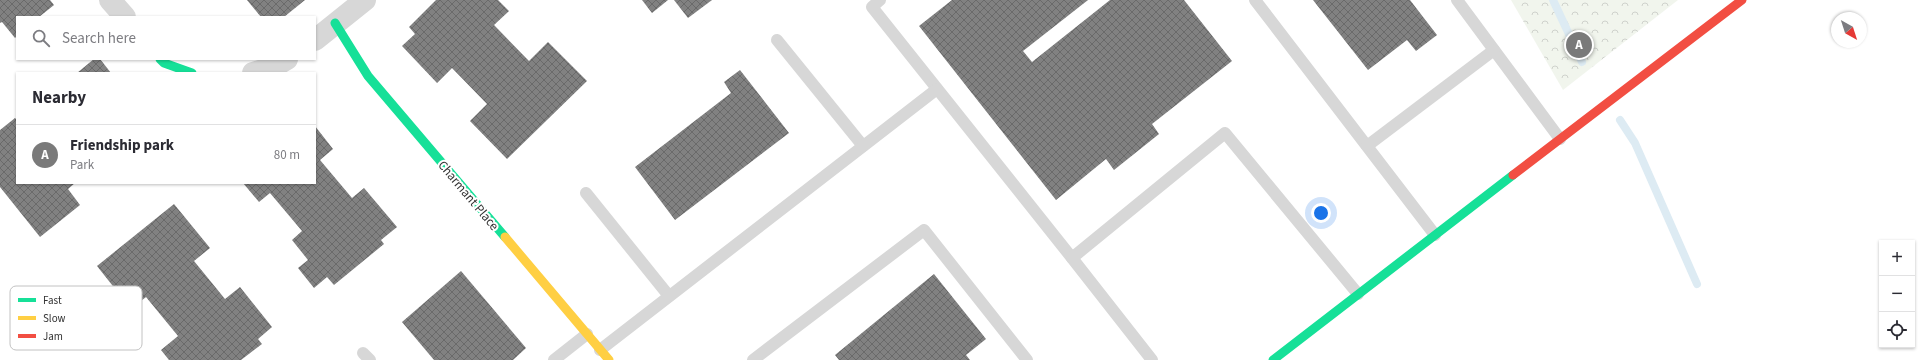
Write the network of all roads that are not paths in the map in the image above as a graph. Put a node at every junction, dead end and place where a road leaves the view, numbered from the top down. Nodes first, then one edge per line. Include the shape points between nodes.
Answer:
1 (110, 0) edge
2 (364, 0) edge
3 (880, 0) edge
4 (1255, 0) edge
5 (1457, 0) edge
6 (1742, 0) edge
7 (124, 16) edge
8 (336, 24) junction
9 (316, 39) edge
10 (777, 40) dead end
11 (1494, 50) junction
12 (161, 60) edge
13 (285, 60) edge
14 (189, 72) edge
15 (256, 72) edge
16 (937, 89) junction
17 (1560, 139) junction
18 (864, 146) junction
19 (1367, 146) junction
20 (586, 193) dead end
21 (1435, 235) junction
22 (1072, 258) junction
23 (1358, 294) junction
24 (669, 296) junction
25 (587, 334) junction
26 (600, 350) junction
27 (554, 360) edge
28 (609, 360) edge
29 (753, 360) edge
30 (1027, 360) edge
31 (1152, 360) edge
32 (1272, 360) edge

1 - 7 street
2 - 8 street
3 - 16 lane via 872,7
4 - 19 lane
5 - 11 lane
6 - 17 main road
8 - 9 street
8 - 25 main road, Charmant Place via 368,76
10 - 18 lane
11 - 17 lane
11 - 19 lane
12 - 14 main road
13 - 15 street
16 - 18 lane
16 - 22 lane
17 - 21 main road
18 - 24 lane
19 - 21 lane
20 - 24 lane
21 - 23 main road
22 - 23 lane via 1225,133
22 - 31 lane
23 - 32 main road
24 - 26 lane
25 - 26 main road, Charmant Place
25 - 27 lane
26 - 28 main road, Charmant Place
29 - 30 lane via 924,230

